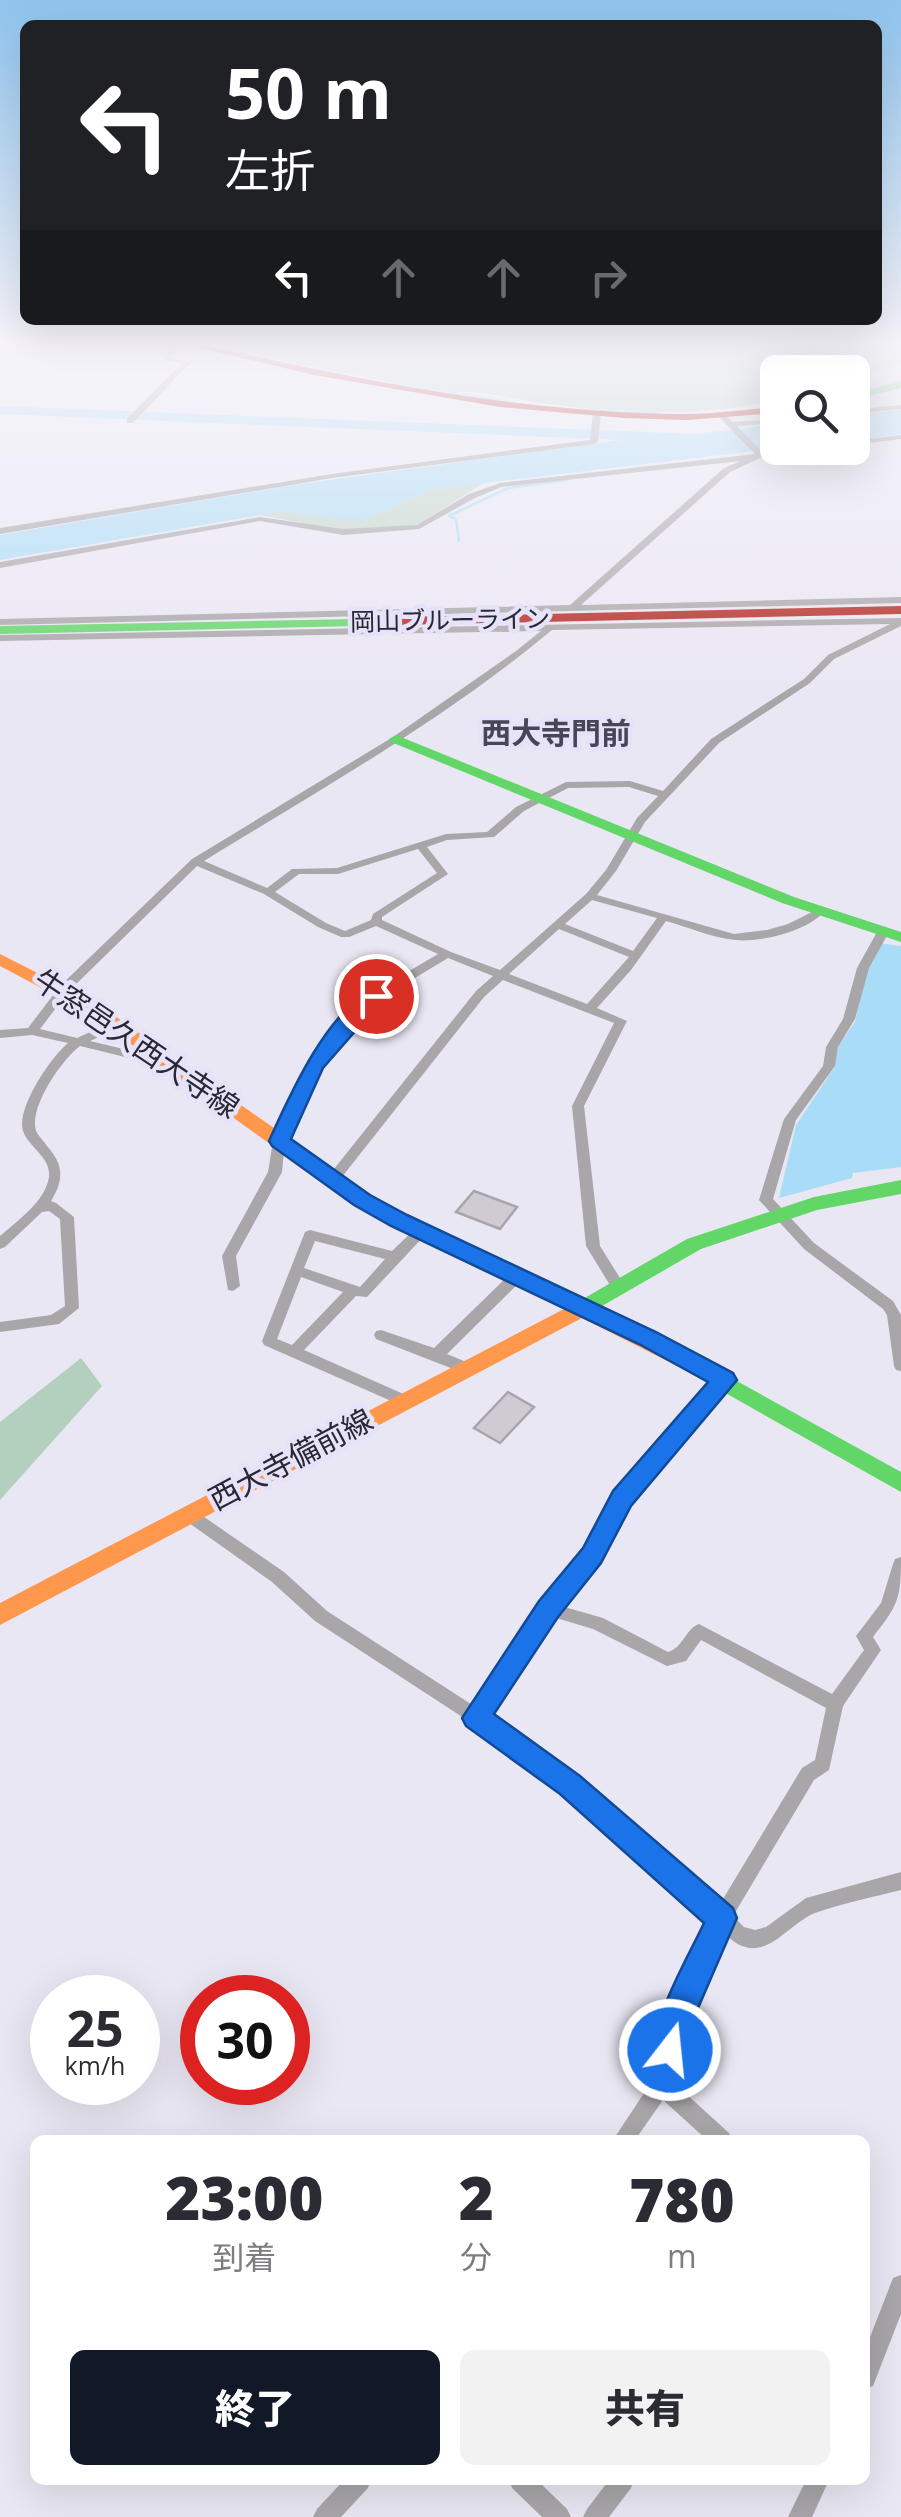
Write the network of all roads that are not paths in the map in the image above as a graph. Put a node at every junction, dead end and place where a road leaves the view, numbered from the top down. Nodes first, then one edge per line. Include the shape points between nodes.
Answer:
1 (435, 462) edge
2 (687, 462) edge
3 (741, 462) edge
4 (0, 531) edge
5 (0, 565) edge
6 (901, 600) edge
7 (569, 610) junction
8 (901, 610) edge
9 (901, 621) edge
10 (0, 622) edge
11 (553, 625) junction
12 (187, 626) junction
13 (0, 630) edge
14 (0, 638) edge
15 (396, 739) junction
16 (662, 794) junction
17 (541, 798) junction
18 (630, 834) junction
19 (420, 846) junction
20 (196, 861) junction
21 (268, 892) junction
22 (590, 896) junction
23 (818, 912) junction
24 (662, 919) junction
25 (376, 922) junction
26 (556, 924) junction
27 (892, 935) edge
28 (447, 954) junction
29 (636, 956) junction
30 (0, 959) edge
31 (501, 972) junction
32 (64, 990) junction
33 (592, 1007) junction
34 (116, 1025) junction
35 (32, 1031) junction
36 (0, 1034) edge
37 (82, 1042) junction
38 (172, 1064) junction
39 (279, 1141) junction
40 (333, 1179) junction
41 (901, 1187) edge
42 (901, 1202) edge
43 (36, 1209) junction
44 (783, 1220) junction
45 (421, 1231) junction
46 (0, 1244) edge
47 (395, 1257) junction
48 (296, 1270) junction
49 (517, 1276) junction
50 (233, 1286) dead end
51 (618, 1286) junction
52 (354, 1289) junction
53 (584, 1308) junction
54 (0, 1326) edge
55 (381, 1335) dead end
56 (294, 1352) junction
57 (436, 1354) junction
58 (901, 1366) edge
59 (466, 1368) junction
60 (724, 1380) junction
61 (403, 1400) junction
62 (901, 1483) edge
63 (188, 1514) junction
64 (901, 1564) edge
65 (549, 1609) junction
66 (0, 1615) edge
67 (835, 1704) junction
68 (476, 1718) junction
69 (901, 1882) edge
70 (722, 1918) junction
71 (661, 2086) junction
72 (630, 2135) edge
73 (716, 2135) edge
74 (899, 2297) edge
75 (870, 2366) edge
76 (355, 2485) edge
77 (525, 2485) edge
78 (619, 2485) edge
79 (809, 2485) edge
80 (325, 2517) edge
81 (559, 2517) edge
82 (595, 2517) edge
83 (800, 2517) edge

1 - 4 street
2 - 5 street via 500,485 408,529 343,532 260,519
3 - 7 street
6 - 7 street
7 - 12 street
8 - 13 main road, 岡山ブルーライン
9 - 11 street
9 - 16 street via 831,657 807,681 726,733
10 - 12 street
11 - 12 street
11 - 15 street
12 - 14 street
15 - 17 main road
15 - 20 street
16 - 17 street via 610,783 566,785
16 - 18 street
17 - 18 main road
17 - 19 street via 490,834
18 - 22 street
18 - 23 main road
19 - 21 street via 338,871 296,870
19 - 25 street via 443,874
20 - 21 street
20 - 32 street
21 - 25 street via 345,934
22 - 24 street
22 - 26 street
23 - 24 street via 810,923 748,938
23 - 27 main road
24 - 29 street
25 - 28 street
26 - 29 street
26 - 31 street
27 - 44 street via 863,968 829,1066 790,1119 766,1200
28 - 31 street
28 - 39 street via 376,996 338,1034 313,1066
29 - 33 street
30 - 32 main road, 牛窓邑久西大寺線
31 - 33 street
31 - 40 street
32 - 34 main road, 牛窓邑久西大寺線
32 - 35 street
33 - 51 street via 621,1021 578,1106 593,1246
34 - 37 street
34 - 38 main road, 牛窓邑久西大寺線
35 - 36 street
35 - 37 street
37 - 38 street
37 - 43 street via 68,1050 26,1118 55,1173
38 - 39 main road, 牛窓邑久西大寺線
39 - 40 main road, 牛窓邑久西大寺線
39 - 50 street via 275,1172 229,1256
40 - 45 main road, 牛窓邑久西大寺線
41 - 44 main road, 西大寺備前線
42 - 44 main road, 西大寺備前線
43 - 46 street
43 - 54 street via 51,1206 67,1217 72,1308 54,1320
44 - 51 main road, 西大寺備前線 via 694,1244
44 - 53 main road, 西大寺備前線 via 627,1295
44 - 58 street via 888,1305
45 - 47 street
45 - 49 main road, 牛窓邑久西大寺線
47 - 48 street via 310,1235
47 - 52 street via 362,1293
48 - 52 street
48 - 56 street via 269,1341
49 - 53 main road, 牛窓邑久西大寺線
49 - 57 street
51 - 53 main road, 西大寺備前線
52 - 56 street
53 - 59 main road, 西大寺備前線
53 - 60 main road, 牛窓邑久西大寺線
55 - 57 street
56 - 61 street
57 - 59 street
59 - 61 main road, 西大寺備前線
60 - 62 main road, 牛窓邑久西大寺線
60 - 65 street via 622,1499 592,1556
61 - 63 main road, 西大寺備前線
63 - 66 main road, 西大寺備前線
63 - 68 street via 321,1616
64 - 67 street via 888,1606 864,1636 873,1650
65 - 67 street via 597,1623 667,1659 680,1656 699,1632
65 - 68 street
67 - 70 street via 823,1764 808,1774
68 - 70 street via 570,1785
69 - 70 street via 806,1907 755,1939
70 - 71 street via 676,2021
71 - 72 street
71 - 73 street
74 - 75 street
76 - 80 street
77 - 81 street
78 - 82 street
79 - 83 street

